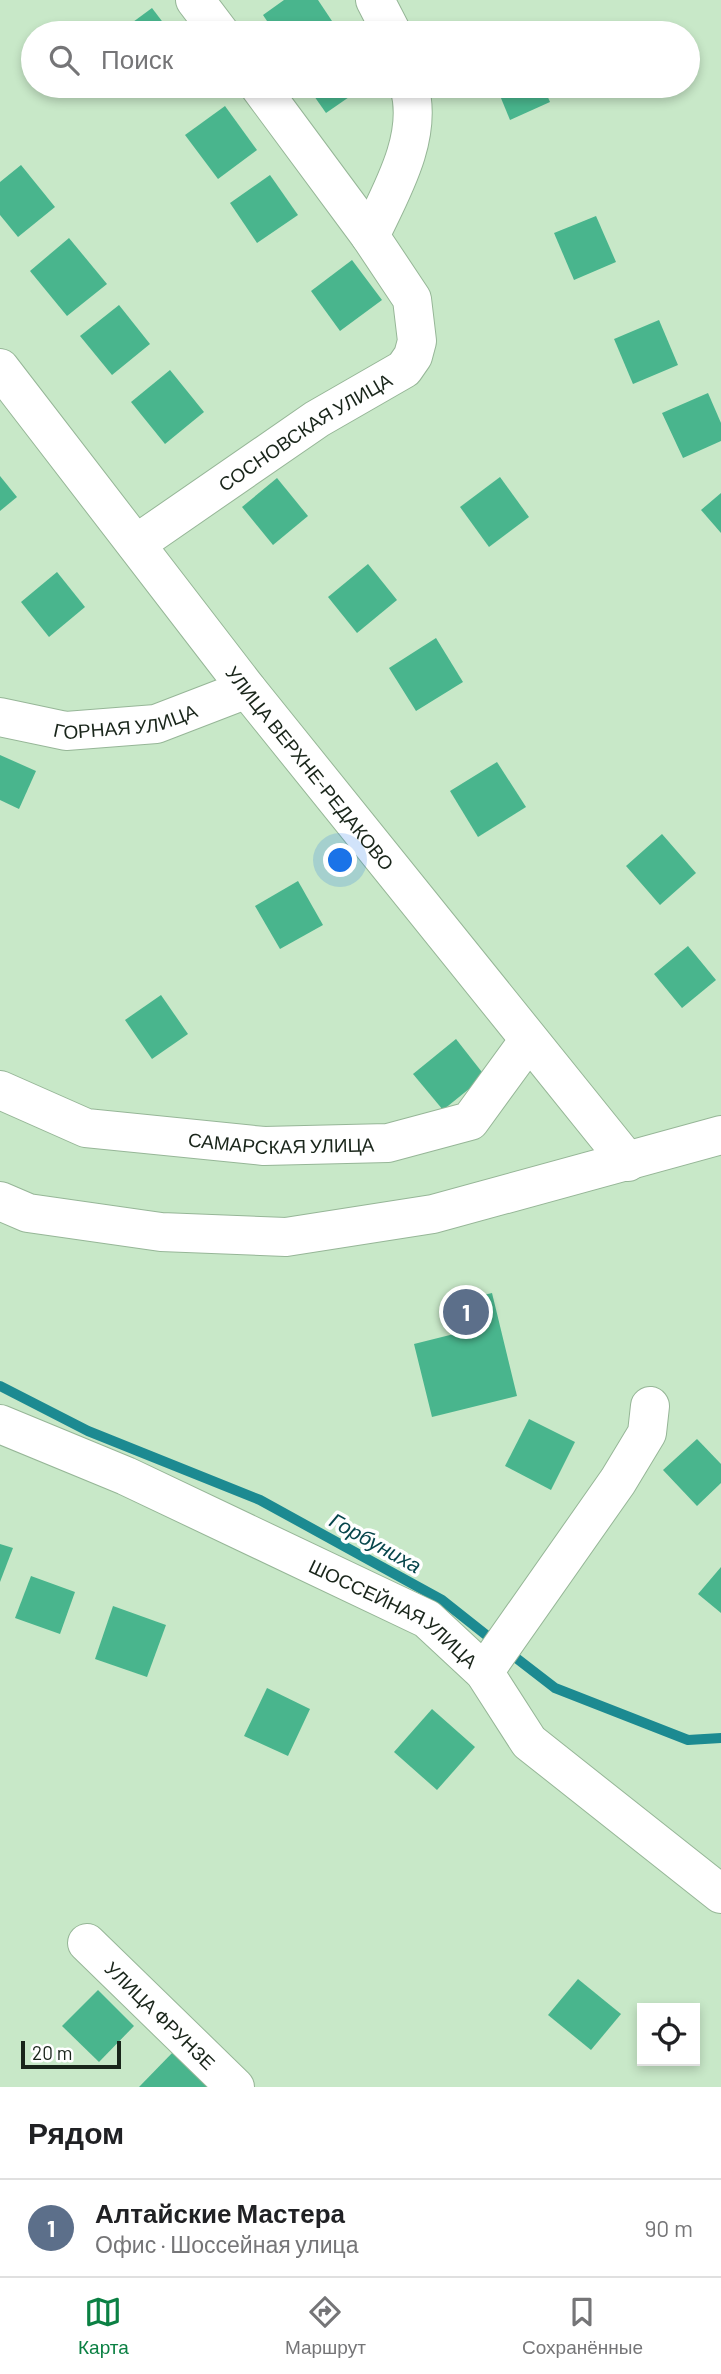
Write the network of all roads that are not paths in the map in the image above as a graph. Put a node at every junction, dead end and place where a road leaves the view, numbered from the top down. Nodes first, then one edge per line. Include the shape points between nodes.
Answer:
1 (195, 0) edge
2 (375, 0) edge
3 (211, 21) edge
4 (386, 21) edge
5 (268, 98) edge
6 (412, 98) edge
7 (370, 236) junction
8 (0, 368) edge
9 (136, 544) junction
10 (247, 689) junction
11 (0, 717) edge
12 (530, 1040) junction
13 (0, 1090) edge
14 (721, 1135) edge
15 (628, 1162) junction
16 (0, 1201) edge
17 (650, 1406) dead end
18 (0, 1424) edge
19 (484, 1672) junction
20 (721, 1894) edge
21 (87, 1943) dead end
22 (235, 2087) edge

1 - 3 street
2 - 4 street
5 - 7 street, СОСНОВСКАЯ УЛИЦА
6 - 7 street via 410,136 401,170
7 - 9 street, СОСНОВСКАЯ УЛИЦА via 412,299 417,341 404,369 317,419
8 - 9 street, УЛИЦА ВЕРХНЕ-РЕДАКОВО
9 - 10 street, УЛИЦА ВЕРХНЕ-РЕДАКОВО
10 - 11 street, ГОРНАЯ УЛИЦА via 156,724 66,731
10 - 12 street, УЛИЦА ВЕРХНЕ-РЕДАКОВО
12 - 13 street, САМАРСКАЯ УЛИЦА via 470,1121 388,1143 264,1146 86,1128
12 - 15 street, УЛИЦА ВЕРХНЕ-РЕДАКОВО
14 - 15 street
15 - 16 street via 433,1214 286,1237 161,1232 28,1213
17 - 19 street via 648,1433 618,1482
18 - 19 street, ШОССЕЙНАЯ УЛИЦА via 126,1476 427,1619
19 - 20 street, ШОССЕЙНАЯ УЛИЦА via 529,1742
21 - 22 street, УЛИЦА ФРУНЗЕ

